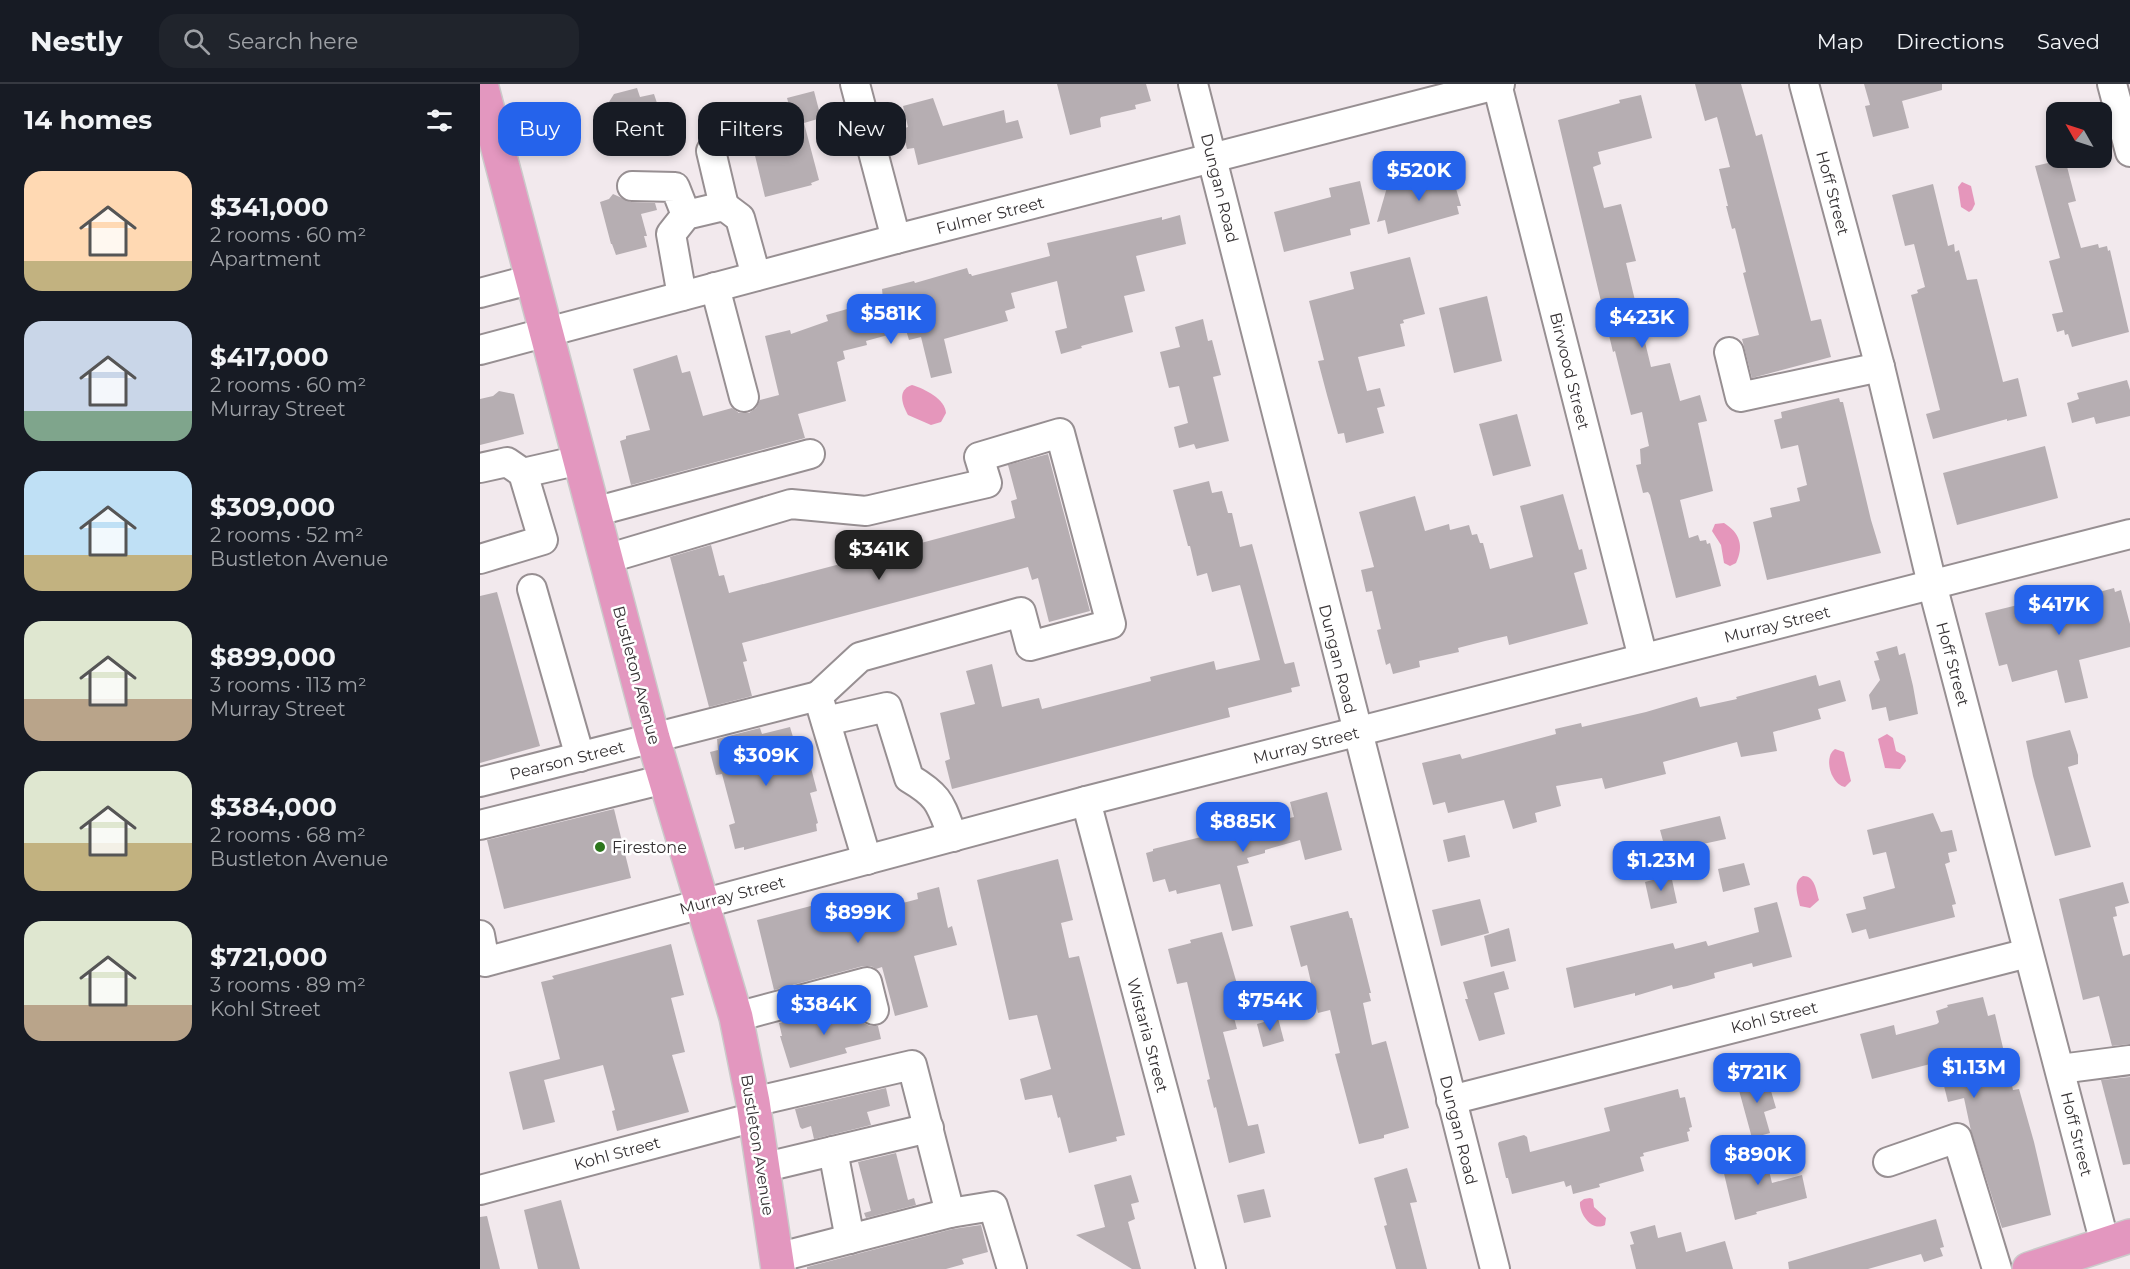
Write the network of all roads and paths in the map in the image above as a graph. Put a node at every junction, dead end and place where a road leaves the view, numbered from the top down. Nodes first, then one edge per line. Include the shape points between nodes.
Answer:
1 (855, 84) edge
2 (1193, 84) edge
3 (1498, 84) edge
4 (1804, 84) edge
5 (2112, 84) edge
6 (481, 86) edge
7 (2130, 152) edge
8 (712, 156) edge
9 (1212, 158) junction
10 (632, 186) dead end
11 (724, 206) junction
12 (686, 215) junction
13 (896, 239) junction
14 (756, 276) junction
15 (533, 279) junction
16 (715, 287) junction
17 (480, 293) edge
18 (682, 296) junction
19 (547, 332) junction
20 (480, 350) edge
21 (1729, 352) dead end
22 (1880, 367) junction
23 (744, 397) dead end
24 (810, 454) dead end
25 (580, 460) junction
26 (480, 468) edge
27 (523, 473) junction
28 (594, 512) junction
29 (2130, 534) edge
30 (480, 559) edge
31 (606, 559) junction
32 (1932, 584) junction
33 (532, 589) dead end
34 (1644, 658) junction
35 (822, 708) junction
36 (1357, 732) junction
37 (653, 738) junction
38 (579, 757) junction
39 (665, 778) junction
40 (480, 782) edge
41 (1086, 801) junction
42 (480, 825) edge
43 (953, 837) junction
44 (867, 860) junction
45 (703, 903) junction
46 (482, 949) edge
47 (2028, 953) junction
48 (874, 1010) dead end
49 (736, 1017) junction
50 (2130, 1060) edge
51 (2060, 1069) junction
52 (1451, 1100) junction
53 (754, 1109) junction
54 (929, 1128) junction
55 (833, 1151) junction
56 (1888, 1162) dead end
57 (762, 1167) junction
58 (480, 1190) edge
59 (950, 1213) junction
60 (850, 1239) junction
61 (2117, 1240) edge
62 (777, 1264) edge
63 (1012, 1269) edge
64 (1211, 1269) edge
65 (1495, 1269) edge
66 (1997, 1269) edge
67 (2029, 1269) edge

1 - 13 street
2 - 9 street, Dungan Road
3 - 9 street, Fulmer Street
3 - 34 street, Birwood Street
4 - 22 street, Hoff Street
5 - 7 street
6 - 15 main road, Bustleton Avenue
8 - 11 street
9 - 13 street, Fulmer Street
9 - 36 street, Dungan Road
10 - 12 street via 675,187
11 - 12 street
11 - 14 street via 740,218
12 - 18 street via 671,234
13 - 14 street, Fulmer Street
14 - 16 street, Fulmer Street
15 - 17 street
15 - 19 main road, Bustleton Avenue
16 - 18 street, Fulmer Street
16 - 23 street
18 - 19 street, Fulmer Street
19 - 20 street, Fulmer Street
19 - 25 main road, Bustleton Avenue
21 - 22 street via 1740,397
22 - 32 street, Hoff Street
24 - 28 street
25 - 27 street
25 - 28 main road, Bustleton Avenue
26 - 27 street via 507,462
27 - 30 street via 543,540
28 - 31 main road, Bustleton Avenue
29 - 32 street, Murray Street
31 - 35 street via 791,504 866,511 987,483 979,457 1060,433 1111,624 1030,646 1021,612 861,657
31 - 37 main road, Bustleton Avenue
32 - 34 street, Murray Street
32 - 47 street, Hoff Street
33 - 38 street
34 - 36 street, Murray Street
35 - 37 street, Pearson Street
35 - 43 street, Pearson Street via 887,706 909,778 939,801
35 - 44 street
36 - 41 street, Murray Street
36 - 52 street, Dungan Road
37 - 38 street, Pearson Street
37 - 39 main road, Bustleton Avenue
38 - 40 street, Pearson Street
39 - 42 street
39 - 45 main road, Bustleton Avenue
41 - 43 street, Murray Street
41 - 64 street, Wistaria Street
43 - 44 street, Murray Street
44 - 45 street, Murray Street
45 - 46 street, Murray Street
45 - 49 main road, Bustleton Avenue
47 - 51 street, Hoff Street
47 - 52 street, Kohl Street
48 - 49 street via 867,982
49 - 53 main road, Bustleton Avenue
50 - 51 street
51 - 61 street, Hoff Street
52 - 65 street, Dungan Road
53 - 54 street, Kohl Street via 912,1065
53 - 57 main road, Bustleton Avenue
53 - 58 street, Kohl Street
54 - 55 street
54 - 59 street
55 - 57 street
55 - 60 street
56 - 66 street via 1957,1138
57 - 62 main road, Bustleton Avenue
59 - 60 street
59 - 63 street via 993,1206
60 - 62 street
61 - 67 main road

